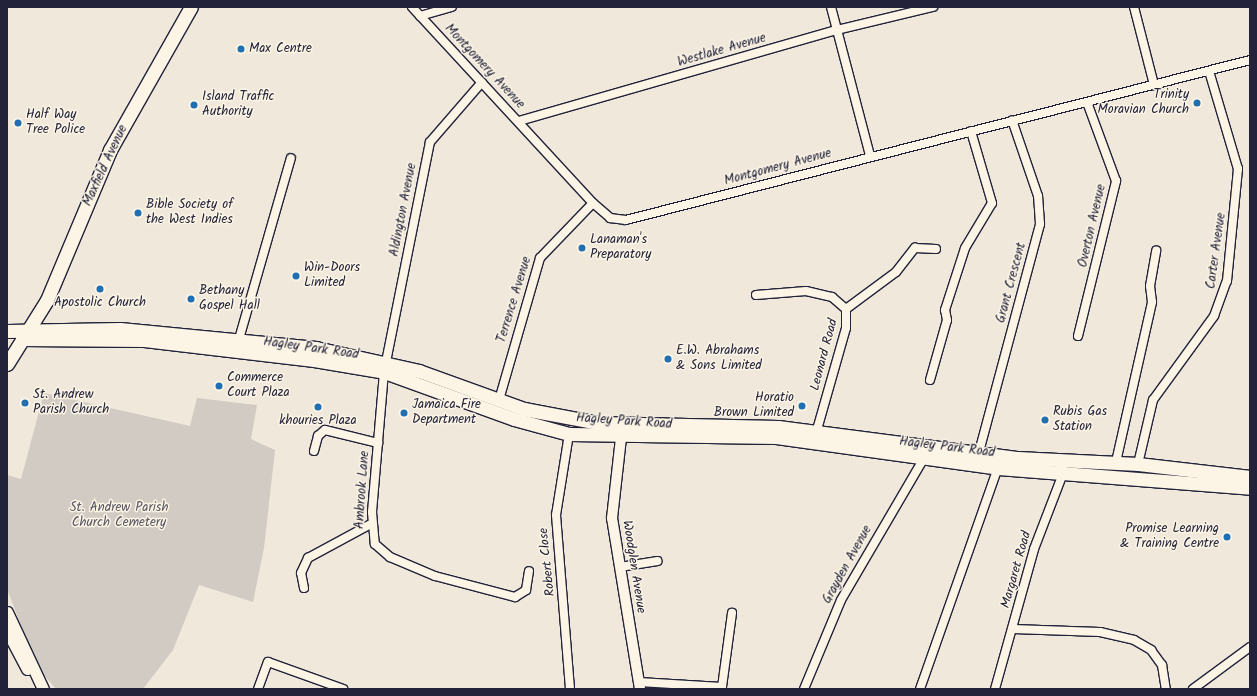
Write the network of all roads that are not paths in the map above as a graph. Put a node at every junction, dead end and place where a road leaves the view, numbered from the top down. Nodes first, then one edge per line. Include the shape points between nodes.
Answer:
1 (191, 7) edge
2 (412, 7) edge
3 (452, 7) edge
4 (831, 7) edge
5 (934, 7) edge
6 (1134, 7) edge
7 (420, 16) junction
8 (837, 30) junction
9 (1250, 60) edge
10 (1209, 71) junction
11 (482, 82) junction
12 (1154, 85) junction
13 (1087, 102) junction
14 (1012, 120) junction
15 (519, 121) junction
16 (971, 131) junction
17 (870, 156) junction
18 (291, 158) dead end
19 (593, 203) junction
20 (936, 249) dead end
21 (1156, 251) dead end
22 (756, 295) dead end
23 (846, 310) junction
24 (7, 331) edge
25 (25, 334) junction
26 (1078, 336) dead end
27 (239, 339) junction
28 (7, 364) edge
29 (385, 367) junction
30 (930, 380) dead end
31 (499, 400) junction
32 (817, 430) junction
33 (621, 431) junction
34 (569, 434) junction
35 (378, 443) junction
36 (314, 451) dead end
37 (979, 452) junction
38 (924, 458) junction
39 (1068, 459) junction
40 (1116, 462) junction
41 (1138, 464) junction
42 (998, 468) junction
43 (1063, 474) junction
44 (1250, 477) edge
45 (1250, 488) edge
46 (371, 524) junction
47 (658, 561) dead end
48 (620, 567) junction
49 (529, 571) dead end
50 (304, 588) dead end
51 (7, 612) edge
52 (732, 613) dead end
53 (1012, 629) junction
54 (7, 631) edge
55 (1250, 647) edge
56 (640, 685) edge
57 (43, 689) edge
58 (258, 689) edge
59 (343, 689) edge
60 (570, 689) edge
61 (804, 689) edge
62 (920, 689) edge
63 (995, 689) edge
64 (1166, 689) edge
65 (1193, 689) edge

1 - 25 main road, Maxfield Avenue via 110,150 47,300
2 - 7 street, Montgomery Avenue
3 - 7 street
4 - 8 street
5 - 8 street, Westlake Avenue
6 - 12 street
7 - 11 street, Montgomery Avenue
8 - 15 street, Westlake Avenue
8 - 17 street
9 - 10 street, Montgomery Avenue
10 - 12 street, Montgomery Avenue
10 - 41 street, Carter Avenue via 1238,169 1227,281 1214,316 1153,400
11 - 15 street, Montgomery Avenue
11 - 29 street, Aldington Avenue via 430,142
12 - 13 street, Montgomery Avenue
13 - 14 street, Montgomery Avenue
13 - 26 street, Overton Avenue via 1116,181
14 - 16 street, Montgomery Avenue
14 - 37 street, Grant Crescent via 1038,196 1040,224
15 - 19 street, Montgomery Avenue
16 - 17 street, Montgomery Avenue
16 - 30 street via 992,203 965,248 945,310 947,320
17 - 19 street, Montgomery Avenue via 626,220 610,218
18 - 27 street
19 - 31 street, Terrence Avenue via 540,258
20 - 23 street via 915,248 896,272
21 - 40 street via 1150,286 1152,302
22 - 23 street, Leonard Road via 806,291 832,297
23 - 32 street, Leonard Road via 846,328
24 - 25 main road, Hagley Park Road
25 - 27 main road, Hagley Park Road via 120,329
25 - 28 main road, Maxfield Avenue
25 - 29 main road, Hagley Park Road via 189,345
27 - 29 main road, Hagley Park Road
29 - 31 main road, Hagley Park Road
29 - 34 main road, Hagley Park Road via 514,419
29 - 35 street, Ambrook Lane
31 - 33 main road, Hagley Park Road via 552,416
32 - 33 main road, Hagley Park Road
32 - 37 main road, Hagley Park Road
33 - 34 main road, Hagley Park Road
33 - 38 main road, Hagley Park Road via 776,438
33 - 48 street, Woodglen Avenue via 612,518
34 - 60 street, Robert Close via 556,515
35 - 36 street via 325,430 318,436
35 - 46 street, Ambrook Lane
37 - 39 main road, Hagley Park Road via 1018,458
38 - 42 main road, Hagley Park Road
38 - 61 street, Grayden Avenue via 844,594
39 - 40 main road, Hagley Park Road
39 - 43 street, Margaret Road
40 - 41 main road, Hagley Park Road
41 - 44 main road, Hagley Park Road
42 - 43 main road, Hagley Park Road
42 - 62 street
43 - 45 main road, Hagley Park Road
43 - 53 street, Margaret Road via 1034,549
46 - 49 street, Ambrook Lane via 372,538 382,551 411,566 461,584 520,596 526,590
46 - 50 street via 308,558 301,573
47 - 48 street
48 - 56 street, Woodglen Avenue
51 - 57 main road
52 - 56 street via 722,687
53 - 63 street, Margaret Road
53 - 64 street via 1100,632 1134,640 1151,650 1162,665
54 - 57 main road via 33,679
55 - 65 street
58 - 59 street via 268,662

